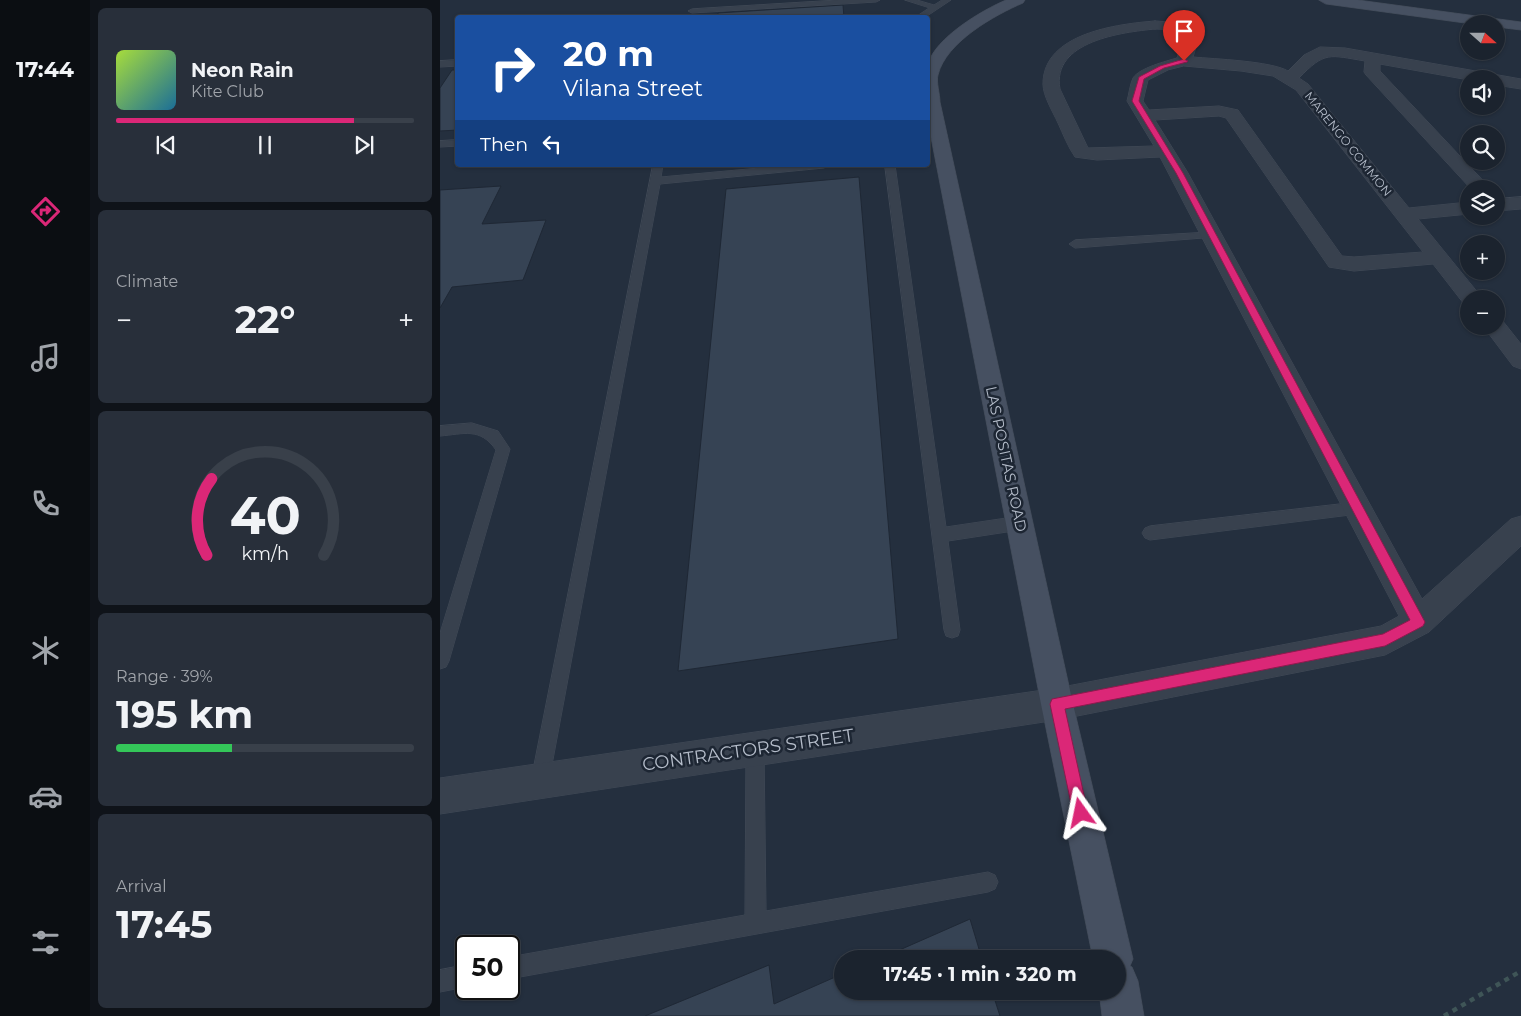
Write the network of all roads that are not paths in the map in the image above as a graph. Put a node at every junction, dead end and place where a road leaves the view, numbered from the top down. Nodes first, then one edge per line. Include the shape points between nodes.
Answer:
1 (694, 0) edge
2 (876, 0) edge
3 (909, 0) edge
4 (947, 0) edge
5 (1018, 0) edge
6 (1326, 0) edge
7 (1358, 5) junction
8 (934, 7) junction
9 (691, 14) edge
10 (922, 15) edge
11 (1521, 26) edge
12 (1460, 32) edge
13 (1373, 58) junction
14 (1184, 61) junction
15 (455, 63) edge
16 (440, 64) edge
17 (1460, 74) edge
18 (1289, 79) junction
19 (1505, 81) edge
20 (1521, 84) edge
21 (1144, 114) junction
22 (455, 143) edge
23 (440, 144) edge
24 (1166, 151) junction
25 (658, 167) edge
26 (803, 167) edge
27 (890, 167) edge
28 (1474, 180) edge
29 (655, 181) junction
30 (1521, 203) edge
31 (1505, 204) edge
32 (1460, 209) edge
33 (1404, 214) junction
34 (1212, 235) junction
35 (1075, 244) dead end
36 (1438, 257) junction
37 (1465, 290) edge
38 (1501, 335) edge
39 (1521, 360) edge
40 (440, 431) edge
41 (1358, 508) junction
42 (1020, 523) junction
43 (1521, 528) edge
44 (1150, 533) dead end
45 (940, 535) junction
46 (1418, 622) junction
47 (952, 630) dead end
48 (440, 661) edge
49 (1057, 704) junction
50 (755, 749) junction
51 (540, 781) junction
52 (440, 796) edge
53 (988, 882) dead end
54 (756, 924) junction
55 (1111, 950) edge
56 (520, 966) edge
57 (455, 978) edge
58 (440, 981) edge
59 (1121, 1000) edge
60 (1123, 1016) edge

1 - 9 lane
2 - 9 lane
3 - 8 lane
4 - 8 lane
5 - 42 main road, LAS POSITAS ROAD via 990,12 944,48 930,75 932,102
6 - 7 main road
7 - 11 main road
7 - 12 main road
8 - 10 lane
13 - 17 street
13 - 18 street via 1320,52 1309,58
13 - 28 street via 1372,72
14 - 18 street, MARENGO COMMON via 1278,72
14 - 21 street, MARENGO COMMON via 1162,67 1141,78 1136,101
14 - 24 street via 1195,27 1158,24 1088,37 1066,50 1052,69 1051,86 1081,153
15 - 16 lane
18 - 33 street, MARENGO COMMON via 1302,87
19 - 20 street
21 - 24 street, MARENGO COMMON
21 - 36 street via 1219,111 1232,114 1336,262 1354,264
22 - 23 lane
24 - 34 street, MARENGO COMMON
25 - 29 lane
26 - 29 lane
27 - 45 lane
29 - 51 lane
30 - 31 street
32 - 33 street
33 - 36 street, MARENGO COMMON
34 - 35 lane
34 - 41 street, MARENGO COMMON
36 - 37 street, MARENGO COMMON
38 - 39 street
40 - 48 lane via 472,428 493,435 503,450
41 - 44 lane
41 - 46 street, MARENGO COMMON
42 - 45 lane
42 - 49 main road, LAS POSITAS ROAD
43 - 46 street, CONTRACTORS STREET
45 - 47 lane
46 - 49 street, CONTRACTORS STREET via 1385,640
49 - 50 street, CONTRACTORS STREET
49 - 55 main road, LAS POSITAS ROAD
50 - 51 street, CONTRACTORS STREET
50 - 54 lane
51 - 52 street, CONTRACTORS STREET
53 - 54 lane
54 - 56 lane
57 - 58 lane
59 - 60 main road

